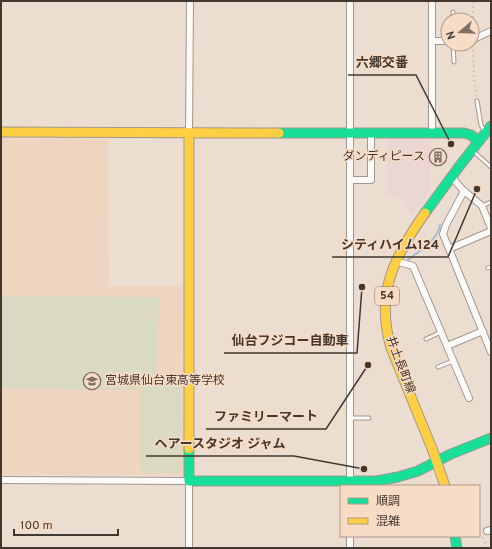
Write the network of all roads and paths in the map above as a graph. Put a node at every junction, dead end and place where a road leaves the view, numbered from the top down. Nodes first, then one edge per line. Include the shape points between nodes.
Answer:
1 (190, 1) edge
2 (350, 1) edge
3 (432, 1) edge
4 (473, 1) edge
5 (473, 12) edge
6 (491, 31) edge
7 (480, 36) edge
8 (432, 41) junction
9 (440, 41) edge
10 (453, 52) edge
11 (473, 52) edge
12 (454, 62) dead end
13 (477, 101) joint
14 (488, 129) edge
15 (1, 132) edge
16 (189, 133) junction
17 (350, 133) junction
18 (371, 133) junction
19 (432, 133) junction
20 (478, 141) junction
21 (472, 149) junction
22 (491, 167) edge
23 (451, 176) junction
24 (350, 180) junction
25 (464, 191) junction
26 (491, 202) edge
27 (482, 206) junction
28 (491, 230) edge
29 (449, 249) junction
30 (395, 261) junction
31 (483, 331) junction
32 (441, 332) junction
33 (426, 338) dead end
34 (447, 346) junction
35 (491, 352) edge
36 (454, 361) junction
37 (438, 367) dead end
38 (469, 398) dead end
39 (350, 418) junction
40 (369, 418) dead end
41 (491, 438) edge
42 (438, 461) junction
43 (1, 480) edge
44 (189, 481) junction
45 (350, 484) edge
46 (445, 485) edge
47 (489, 530) edge
48 (350, 537) edge
49 (455, 537) edge
50 (189, 548) edge
51 (350, 548) edge
52 (457, 548) edge
53 (487, 548) edge

1 - 16 street
2 - 17 street
3 - 8 street
4 - 5 path
6 - 7 street
8 - 9 street
8 - 19 street
10 - 12 lane
11 - 13 path
13 - 14 lane via 481,125
14 - 20 street, 井土長町線 / 54
15 - 16 street
16 - 17 street
16 - 44 street
17 - 18 street
17 - 24 street
18 - 19 street
18 - 24 street via 371,180
19 - 20 street via 464,133
20 - 21 street, 井土長町線 / 54
21 - 22 lane
21 - 23 street, 井土長町線 / 54
23 - 25 street
23 - 30 street, 井土長町線 / 54
24 - 39 street
25 - 27 street
25 - 29 street via 443,234
26 - 27 lane
27 - 28 street
28 - 29 street
29 - 31 street
30 - 32 street via 413,266
30 - 42 street, 井土長町線 / 54 via 387,293 388,336
31 - 34 street
31 - 35 street
32 - 33 lane
32 - 34 street
34 - 36 street
36 - 37 lane
36 - 38 street
39 - 40 lane
39 - 45 street
41 - 42 street
42 - 45 street via 398,477
42 - 46 street, 井土長町線 / 54
43 - 44 street
44 - 45 street
44 - 50 street
47 - 53 path via 483,536
48 - 51 street
49 - 52 street

